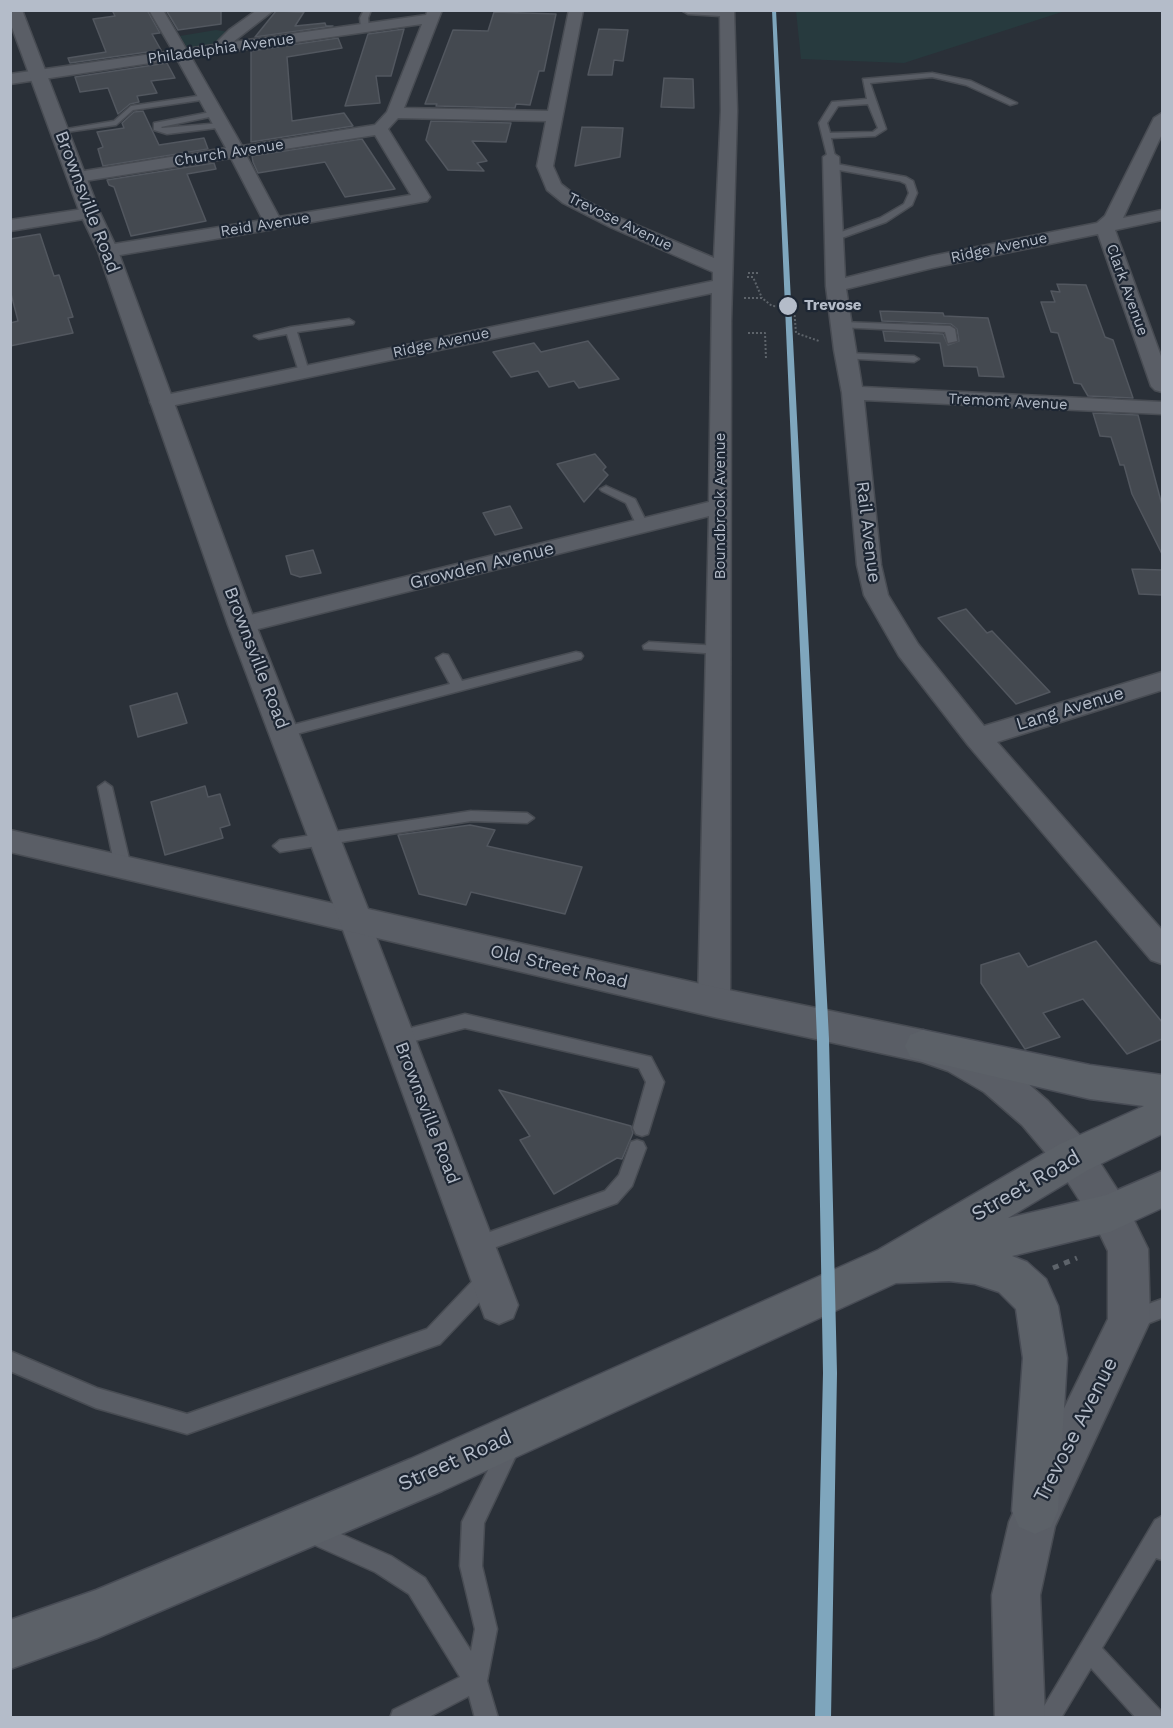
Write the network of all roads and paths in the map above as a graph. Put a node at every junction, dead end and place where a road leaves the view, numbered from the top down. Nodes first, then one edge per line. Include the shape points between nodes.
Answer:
1 (14, 10) edge
2 (156, 10) edge
3 (267, 10) edge
4 (368, 10) edge
5 (576, 10) edge
6 (687, 10) edge
7 (727, 11) edge
8 (433, 14) edge
9 (365, 28) junction
10 (218, 49) junction
11 (182, 54) junction
12 (39, 75) junction
13 (10, 79) edge
14 (205, 97) junction
15 (871, 101) junction
16 (1013, 103) dead end
17 (394, 113) junction
18 (553, 116) junction
19 (1162, 118) edge
20 (219, 119) junction
21 (380, 129) junction
22 (59, 131) junction
23 (234, 152) junction
24 (829, 153) junction
25 (78, 177) junction
26 (90, 213) junction
27 (1162, 215) edge
28 (274, 224) junction
29 (10, 226) edge
30 (1104, 226) junction
31 (833, 238) junction
32 (108, 251) junction
33 (759, 273) dead end
34 (722, 277) junction
35 (836, 286) junction
36 (753, 298) dead end
37 (762, 298) junction
38 (349, 322) dead end
39 (841, 325) junction
40 (291, 330) junction
41 (748, 333) dead end
42 (259, 336) dead end
43 (952, 341) dead end
44 (844, 353) junction
45 (766, 359) dead end
46 (914, 359) dead end
47 (304, 372) junction
48 (1162, 386) edge
49 (853, 393) junction
50 (161, 402) junction
51 (1162, 408) edge
52 (606, 489) dead end
53 (721, 507) junction
54 (642, 527) junction
55 (242, 625) junction
56 (649, 646) dead end
57 (720, 650) junction
58 (576, 656) dead end
59 (442, 658) dead end
60 (1162, 681) edge
61 (458, 687) junction
62 (285, 732) junction
63 (978, 738) junction
64 (105, 787) dead end
65 (527, 818) dead end
66 (324, 839) junction
67 (10, 841) edge
68 (280, 846) dead end
69 (123, 867) junction
70 (355, 920) junction
71 (1162, 951) edge
72 (714, 1002) junction
73 (399, 1038) junction
74 (922, 1046) junction
75 (1162, 1092) edge
76 (1162, 1116) edge
77 (642, 1128) dead end
78 (637, 1148) dead end
79 (1074, 1157) junction
80 (1162, 1189) edge
81 (1110, 1213) junction
82 (477, 1245) junction
83 (1077, 1258) dead end
84 (893, 1264) junction
85 (1050, 1269) dead end
86 (494, 1291) joint
87 (1146, 1315) edge
88 (10, 1361) edge
89 (517, 1434) junction
90 (1035, 1511) junction
91 (300, 1528) junction
92 (1160, 1539) edge
93 (10, 1645) edge
94 (1089, 1650) junction
95 (476, 1682) junction
96 (401, 1718) edge
97 (487, 1718) edge
98 (1020, 1718) edge
99 (1048, 1718) edge
100 (1152, 1718) edge

1 - 12 street, Brownsville Road
2 - 11 street
3 - 10 street
4 - 9 lane
5 - 18 street, Trevose Avenue
6 - 7 street
7 - 34 street, Boundbrook Avenue via 729,111
8 - 9 street, Philadelphia Avenue
8 - 17 street
9 - 10 street, Philadelphia Avenue
10 - 11 street, Philadelphia Avenue
11 - 12 street, Philadelphia Avenue
11 - 14 street
12 - 13 street, Philadelphia Avenue
12 - 22 street, Brownsville Road
14 - 20 street
14 - 22 lane via 132,108 116,123
15 - 16 lane via 866,81 932,75 968,83
15 - 24 lane via 882,129
15 - 24 lane via 835,104 823,123
17 - 18 street
17 - 21 street
18 - 34 street, Trevose Avenue via 545,166 560,193
19 - 30 street via 1113,219
20 - 20 lane via 162,122 156,125 167,132
20 - 23 street
21 - 23 street, Church Avenue
21 - 28 street, Reid Avenue via 421,196
22 - 25 street, Brownsville Road
23 - 25 street, Church Avenue
23 - 28 street
24 - 31 street, Rail Avenue
24 - 31 lane via 903,179 910,183 913,193 908,205 883,220
25 - 26 street, Brownsville Road
26 - 29 street
26 - 32 street, Brownsville Road
27 - 30 street, Ridge Avenue
28 - 32 street, Reid Avenue
30 - 35 street, Ridge Avenue
30 - 48 street, Clark Avenue
31 - 35 street, Rail Avenue
32 - 50 street, Brownsville Road
33 - 37 path via 748,275 753,277
34 - 47 street, Ridge Avenue
34 - 53 street, Boundbrook Avenue
35 - 39 street, Rail Avenue
36 - 37 path
37 - 44 path via 772,306 796,307 796,333
38 - 40 lane
39 - 43 lane via 950,329
39 - 44 street, Rail Avenue
40 - 42 lane
40 - 47 lane
41 - 45 path via 765,333
44 - 46 lane
44 - 49 street, Rail Avenue
47 - 50 street, Ridge Avenue
49 - 51 street, Tremont Avenue
49 - 63 street, Rail Avenue via 868,565 876,595 908,650
50 - 55 street, Brownsville Road
52 - 54 lane via 631,501
53 - 54 street, Growden Avenue
53 - 57 street, Boundbrook Avenue
54 - 55 street, Growden Avenue
55 - 62 street, Brownsville Road
56 - 57 lane
57 - 72 street, Boundbrook Avenue
58 - 61 lane
59 - 61 lane
60 - 63 street, Lang Avenue
61 - 62 lane
62 - 66 street, Brownsville Road
63 - 71 street, Rail Avenue
64 - 69 lane
65 - 66 lane via 471,816
66 - 68 lane
66 - 70 street, Brownsville Road
67 - 69 street, Old Street Road
69 - 70 street, Old Street Road
70 - 72 street, Old Street Road
70 - 73 street, Brownsville Road
72 - 74 street, Old Street Road
73 - 77 lane via 465,1021 645,1062 656,1082
73 - 82 street, Brownsville Road
74 - 75 main road via 1090,1082
74 - 79 street, Old Street Road via 961,1060 997,1080 1035,1113
76 - 79 main road, Street Road
78 - 82 lane via 626,1180 611,1197
79 - 81 street, Trevose Avenue
79 - 84 main road, Street Road
80 - 81 main road, Street Road
81 - 84 main road, Street Road
81 - 87 street, Trevose Avenue via 1128,1249
82 - 86 street, Brownsville Road
83 - 85 path
84 - 89 main road, Street Road
84 - 90 main road via 975,1264 1012,1276 1031,1294 1039,1314 1045,1358
86 - 88 lane via 434,1338 187,1425 96,1398
87 - 90 street, Trevose Avenue
89 - 91 main road, Street Road
89 - 95 lane via 473,1522 471,1566 486,1629
90 - 98 street, Trevose Avenue via 1016,1595
91 - 93 main road, Street Road via 97,1614
91 - 95 lane via 383,1564 417,1586
92 - 94 lane
94 - 99 lane
94 - 100 lane
95 - 96 lane
95 - 97 lane

